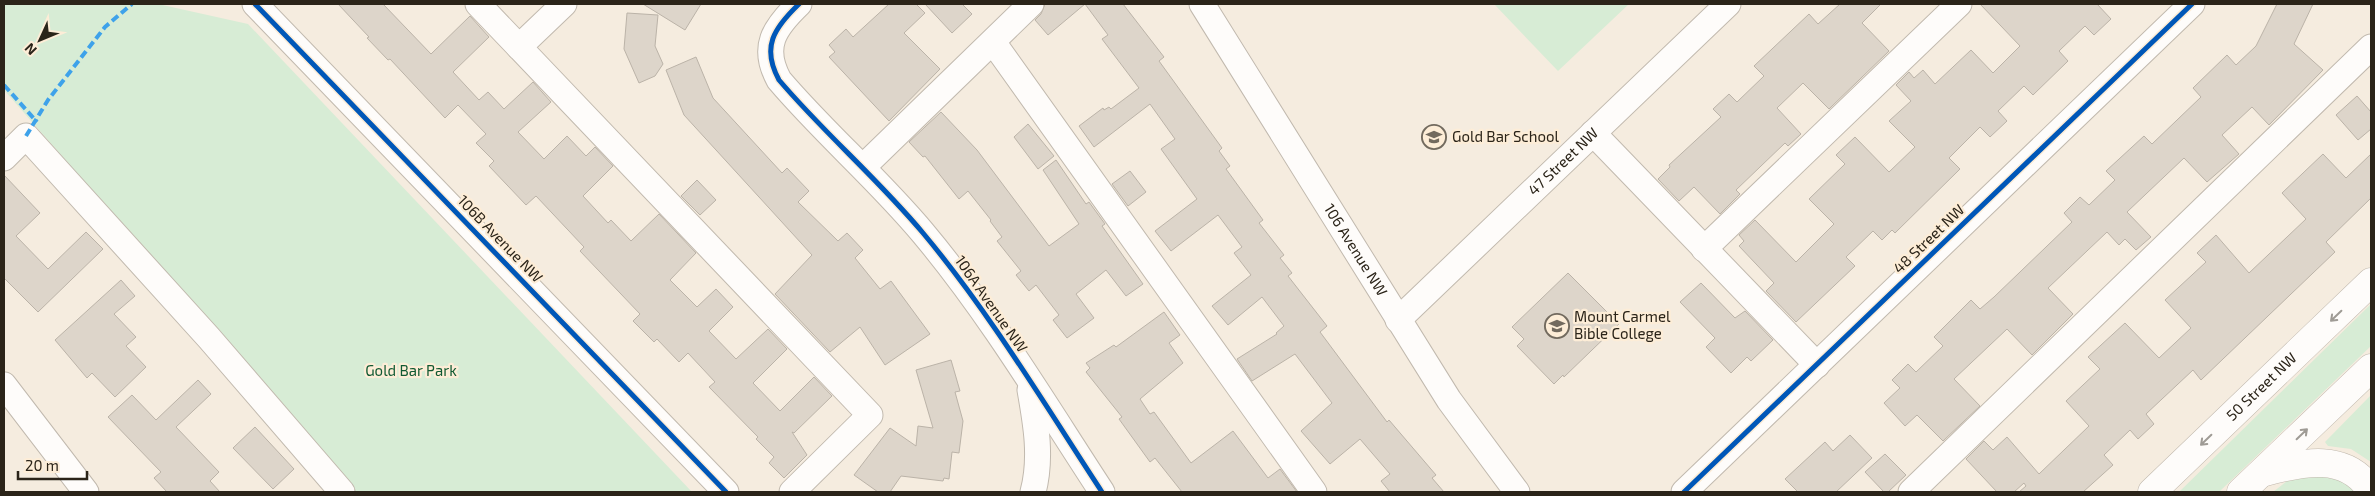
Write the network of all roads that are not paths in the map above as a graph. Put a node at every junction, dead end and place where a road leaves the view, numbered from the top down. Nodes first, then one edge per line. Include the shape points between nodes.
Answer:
1 (255, 4) edge
2 (478, 4) edge
3 (564, 4) edge
4 (799, 4) edge
5 (1031, 4) edge
6 (1202, 4) edge
7 (1728, 4) edge
8 (1959, 4) edge
9 (2192, 4) edge
10 (992, 42) junction
11 (519, 47) junction
12 (2371, 47) edge
13 (1593, 134) junction
14 (4, 158) edge
15 (863, 167) junction
16 (1704, 249) junction
17 (2371, 282) edge
18 (1398, 320) junction
19 (1817, 364) junction
20 (2371, 368) edge
21 (1027, 378) junction
22 (4, 385) edge
23 (2261, 473) junction
24 (2371, 491) edge
25 (86, 492) edge
26 (342, 492) edge
27 (726, 492) edge
28 (792, 492) edge
29 (1034, 492) edge
30 (1102, 492) edge
31 (1314, 492) edge
32 (1517, 492) edge
33 (1684, 492) edge
34 (1911, 492) edge
35 (2152, 492) edge
36 (2241, 492) edge

1 - 27 street, 106B Avenue NW
2 - 11 street
3 - 11 street
4 - 15 street, 106A Avenue NW via 776,29 770,51 774,70 779,80
5 - 10 street
6 - 18 street, 106 Avenue NW
7 - 13 street, 47 Street NW
8 - 16 street
9 - 19 street, 48 Street NW
10 - 15 street
10 - 31 street
11 - 28 street via 870,415
12 - 34 street
13 - 16 street
13 - 18 street, 47 Street NW
14 - 26 street via 26,136 209,338
15 - 21 street, 106A Avenue NW via 944,259
16 - 19 street
17 -> 35 main road, 50 Street NW
18 - 32 street, 106 Avenue NW via 1449,400
19 - 33 street, 48 Street NW
23 -> 20 main road
21 - 29 street via 1038,434
21 - 30 street, 106A Avenue NW
22 - 25 street
23 - 24 main road via 2300,462 2330,463 2350,471
23 - 36 main road

